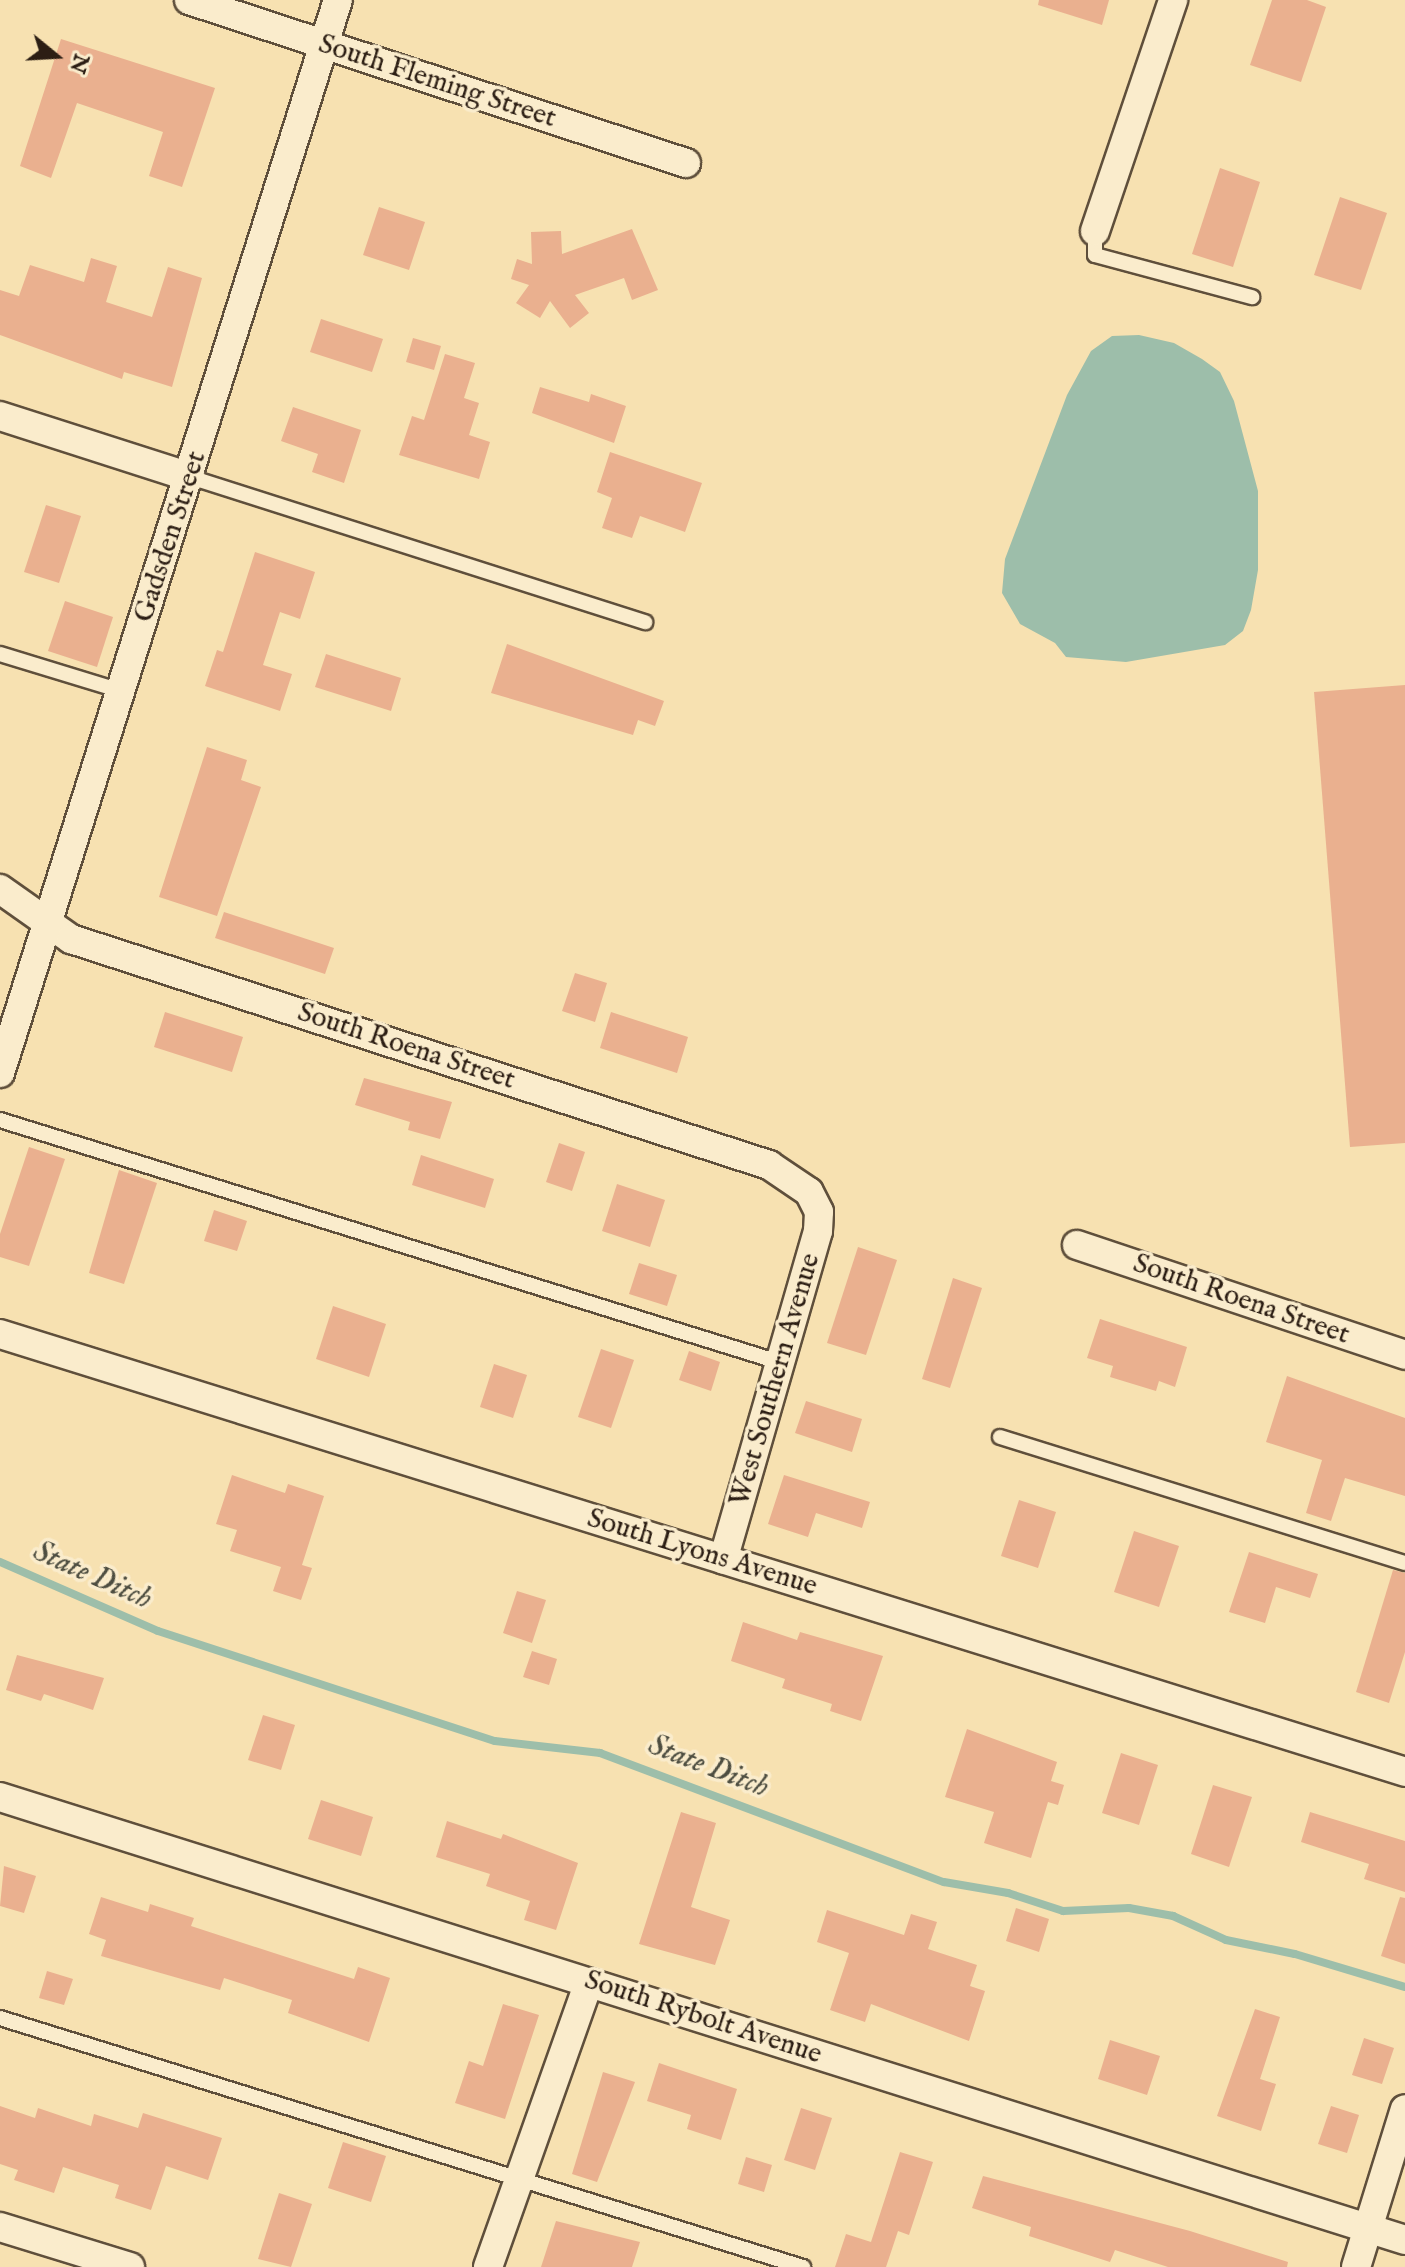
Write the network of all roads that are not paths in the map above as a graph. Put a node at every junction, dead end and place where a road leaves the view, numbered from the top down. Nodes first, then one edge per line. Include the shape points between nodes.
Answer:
1 (189, 0) edge
2 (338, 0) edge
3 (1173, 0) edge
4 (324, 44) junction
5 (686, 163) dead end
6 (1095, 231) joint
7 (1252, 297) dead end
8 (0, 416) edge
9 (190, 477) junction
10 (645, 622) dead end
11 (0, 654) edge
12 (121, 691) junction
13 (0, 889) edge
14 (46, 925) junction
15 (0, 1073) edge
16 (0, 1120) edge
17 (815, 1199) joint
18 (1077, 1245) dead end
19 (0, 1334) edge
20 (1405, 1355) edge
21 (782, 1364) junction
22 (1000, 1437) dead end
23 (723, 1560) junction
24 (1405, 1563) edge
25 (1405, 1772) edge
26 (0, 1797) edge
27 (589, 1982) junction
28 (0, 2018) edge
29 (1405, 2109) edge
30 (517, 2178) junction
31 (0, 2227) edge
32 (1368, 2228) junction
33 (1405, 2240) edge
34 (130, 2267) edge
35 (488, 2267) edge
36 (803, 2267) edge
37 (1356, 2267) edge

1 - 4 street, South Fleming Street
2 - 4 street, Gadsden Street
3 - 6 street
4 - 5 street, South Fleming Street
4 - 9 street, Gadsden Street
6 - 7 lane via 1095,255
8 - 9 street
9 - 10 lane
9 - 12 street, Gadsden Street
11 - 12 lane
12 - 14 street, Gadsden Street
13 - 14 street, South Roena Street via 27,904
14 - 15 street, Gadsden Street
14 - 17 street, South Roena Street via 71,939 769,1165
16 - 21 lane
17 - 21 street, West Southern Avenue via 818,1231
18 - 20 street, South Roena Street
19 - 23 street, South Lyons Avenue
21 - 23 street, West Southern Avenue
22 - 24 lane
23 - 25 street, South Lyons Avenue
26 - 27 street, South Rybolt Avenue
27 - 30 street
27 - 32 street, South Rybolt Avenue
28 - 30 lane
29 - 32 street
30 - 35 street
30 - 36 lane
31 - 34 street
32 - 33 street, South Rybolt Avenue
32 - 37 street

